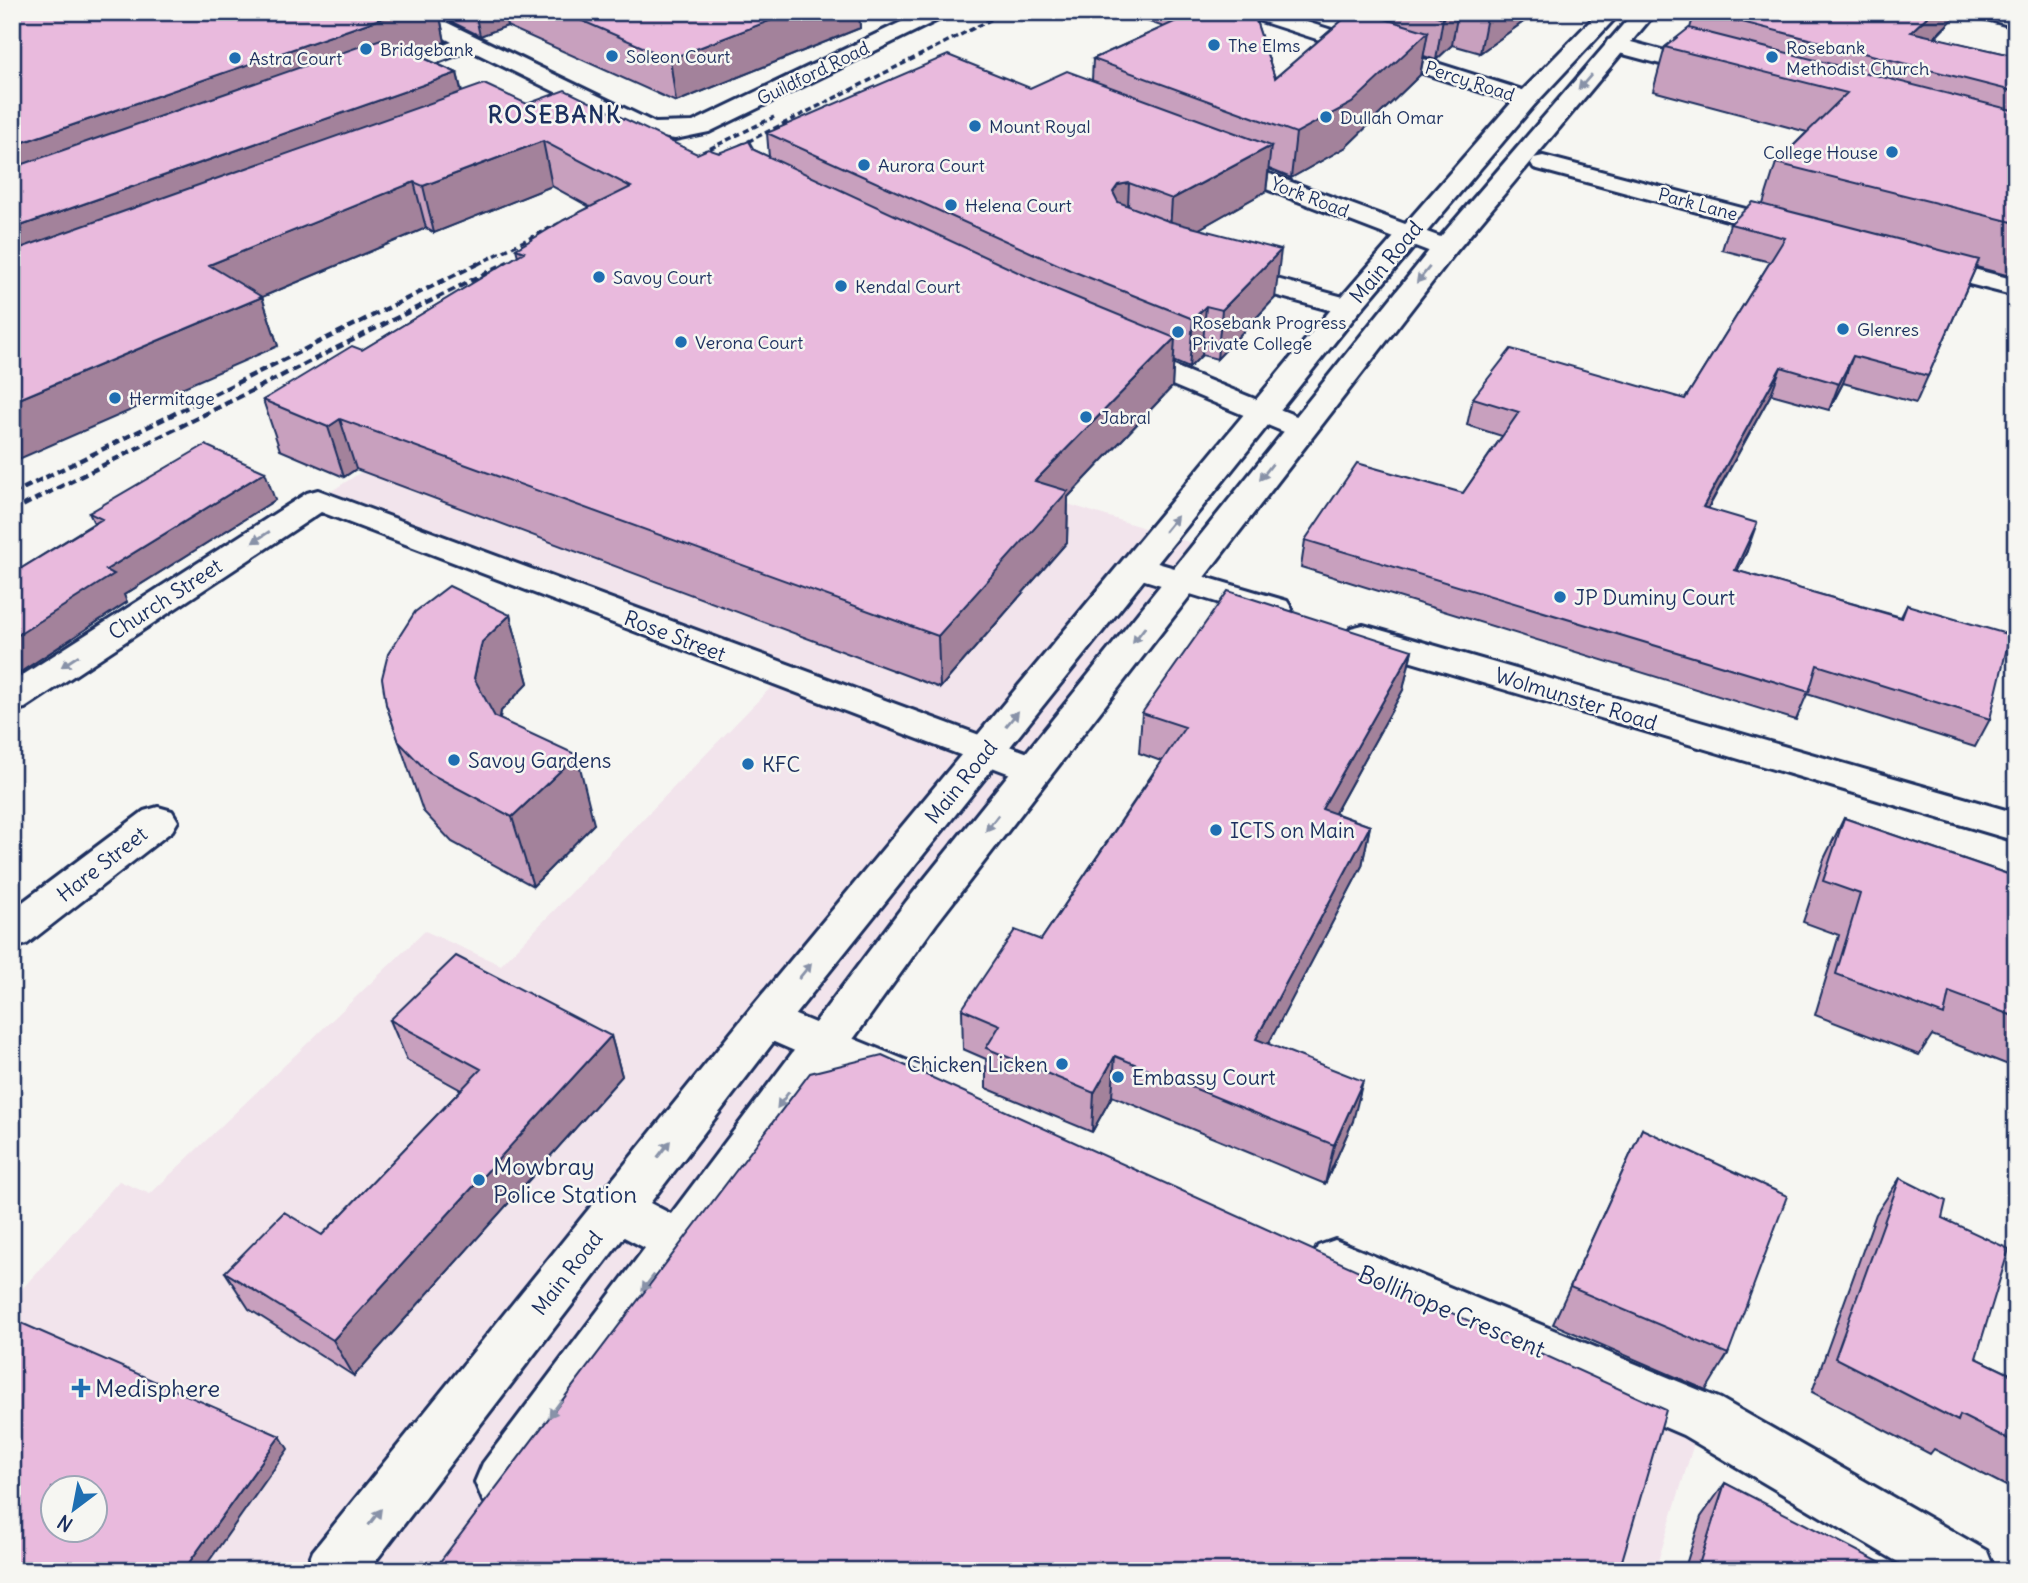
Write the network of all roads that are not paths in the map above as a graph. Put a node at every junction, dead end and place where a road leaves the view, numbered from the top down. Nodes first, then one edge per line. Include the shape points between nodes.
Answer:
1 (408, 12) edge
2 (939, 12) edge
3 (1252, 12) edge
4 (1646, 12) edge
5 (1983, 12) edge
6 (868, 22) dead end
7 (2016, 22) edge
8 (1614, 29) edge
9 (897, 32) junction
10 (471, 43) junction
11 (1728, 76) edge
12 (351, 87) edge
13 (568, 90) junction
14 (1527, 99) junction
15 (540, 100) edge
16 (1197, 154) edge
17 (1543, 163) dead end
18 (1408, 235) junction
19 (1813, 235) edge
20 (1445, 248) junction
21 (1894, 256) edge
22 (1201, 267) edge
23 (2016, 288) edge
24 (1348, 307) junction
25 (1096, 342) edge
26 (1262, 412) junction
27 (1300, 429) junction
28 (318, 500) joint
29 (1137, 567) junction
30 (1181, 582) junction
31 (12, 699) edge
32 (985, 752) junction
33 (1034, 769) junction
34 (158, 821) dead end
35 (2016, 827) edge
36 (12, 933) edge
37 (766, 1020) junction
38 (824, 1045) junction
39 (953, 1099) edge
40 (616, 1210) junction
41 (679, 1241) junction
42 (1296, 1245) edge
43 (476, 1517) edge
44 (333, 1571) edge
45 (1967, 1571) edge

1 - 10 street
2 - 9 street, Guildford Road
3 - 14 street, Percy Road
4 - 8 street, Main Road
5 - 7 street
6 - 9 street
8 - 11 street
8 - 14 street, Main Road
8 -> 20 street, Main Road
9 - 13 street, Guildford Road via 686,132 649,129
10 - 12 street
10 - 13 street
13 - 15 street
14 - 18 street, Main Road
16 - 18 street, York Road
17 - 19 street, Park Lane
18 - 20 street, York Road
18 - 24 street, Main Road
20 -> 27 street, Main Road
21 - 23 street
22 - 24 street
24 - 26 street, Main Road
25 - 26 street
26 - 27 street
29 -> 26 street, Main Road
27 -> 30 street, Main Road
28 -> 31 street, Church Street
28 - 32 street, Rose Street
29 - 30 street, Wolmunster Road
32 -> 29 street, Main Road
30 -> 33 street, Main Road
30 - 35 street, Wolmunster Road
32 - 33 street, Rose Street
37 -> 32 street, Main Road
33 -> 38 street, Main Road
34 - 36 street, Hare Street
37 - 38 street
40 -> 37 street, Main Road
38 - 39 street
38 -> 41 street, Main Road
40 - 41 street
44 -> 40 street, Main Road
41 -> 43 street, Main Road
42 - 45 street, Bollihope Crescent via 1702,1418

